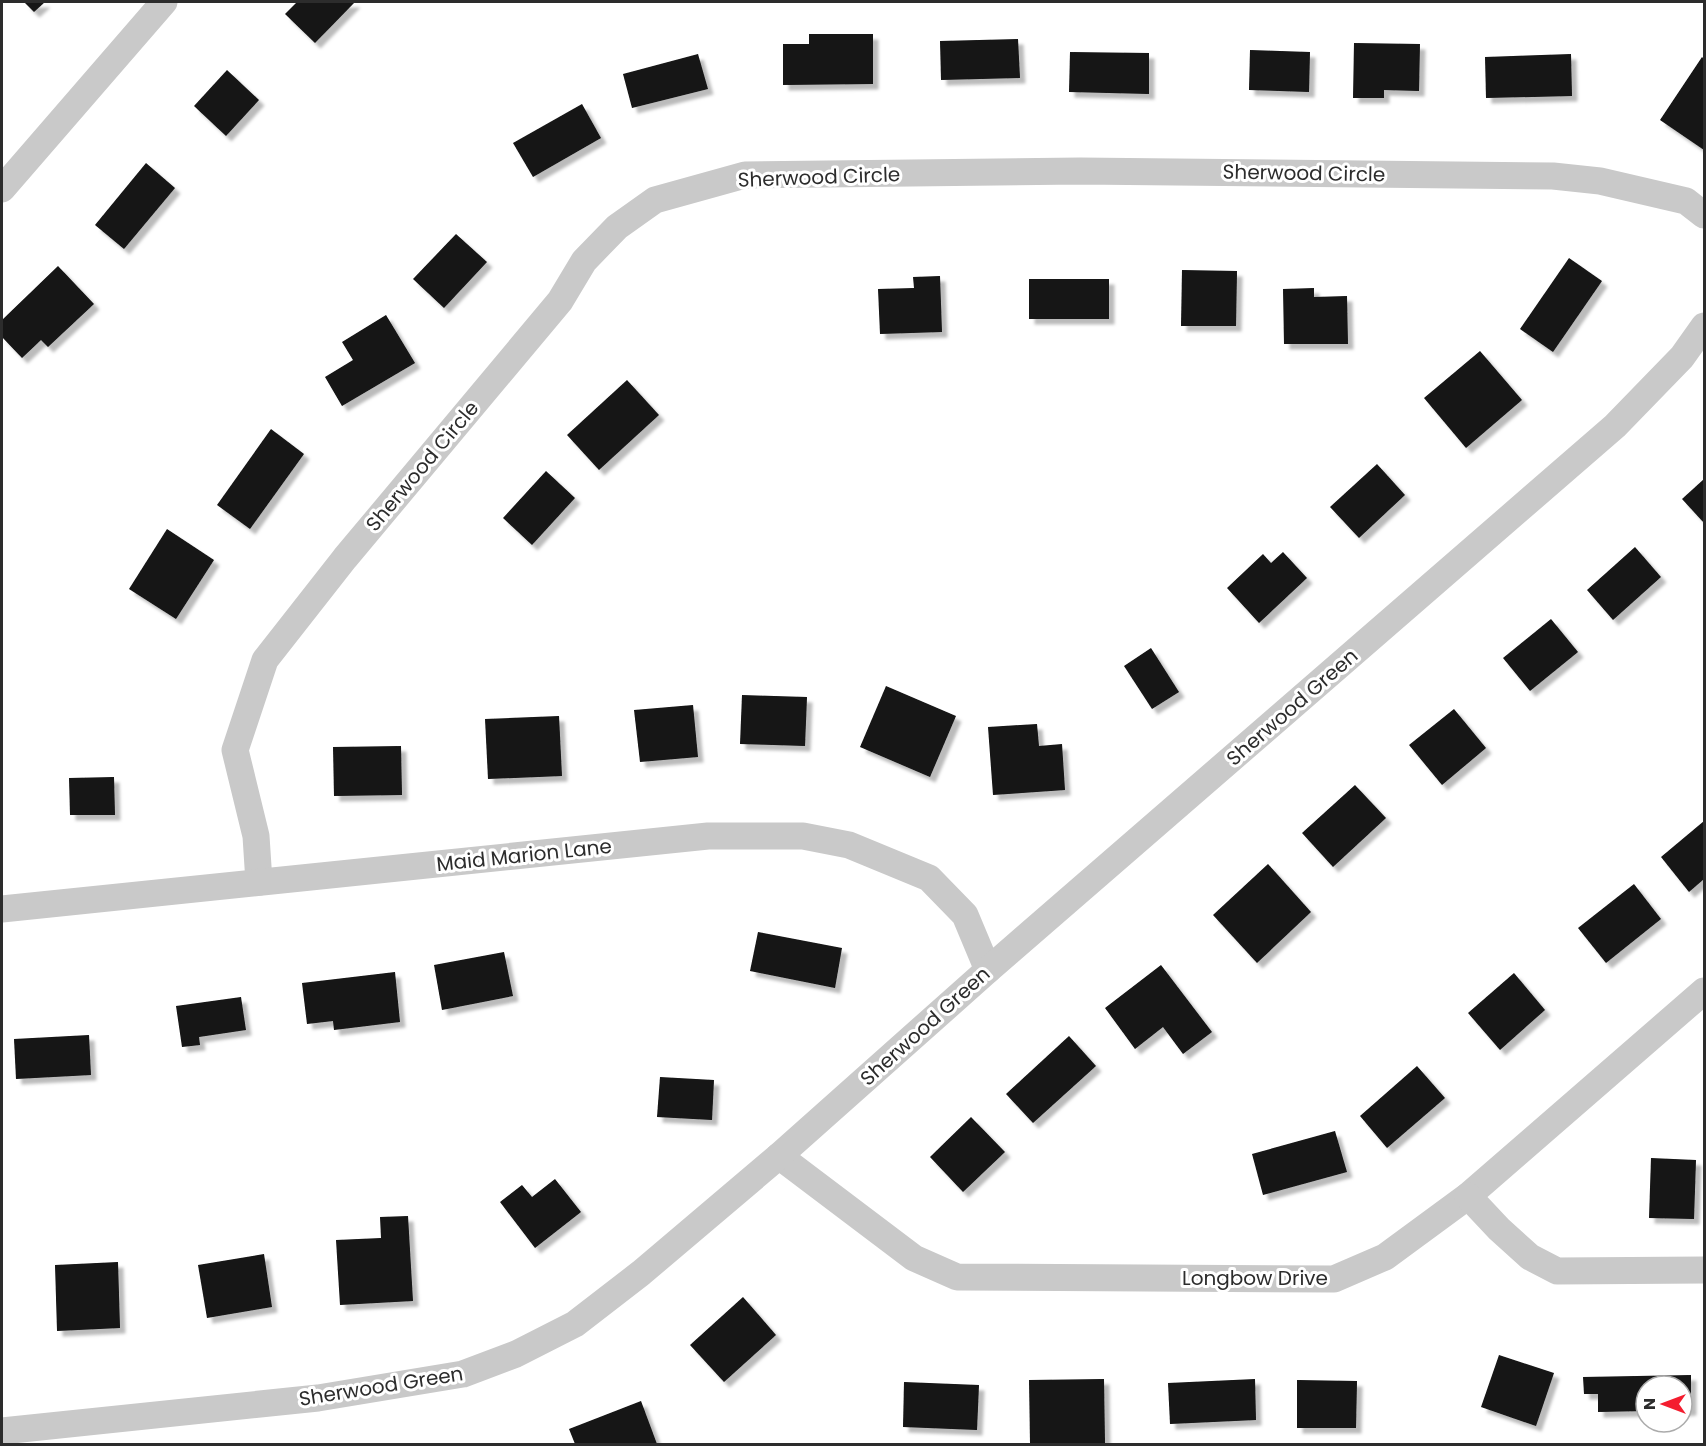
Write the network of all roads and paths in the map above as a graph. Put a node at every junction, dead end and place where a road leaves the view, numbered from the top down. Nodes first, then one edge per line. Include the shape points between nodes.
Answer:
1 (164, 2) edge
2 (2, 189) edge
3 (1704, 215) edge
4 (1704, 327) edge
5 (259, 882) junction
6 (2, 909) edge
7 (988, 970) junction
8 (1704, 991) edge
9 (779, 1156) junction
10 (1468, 1196) junction
11 (1704, 1270) edge
12 (2, 1431) edge

1 - 2 street
3 - 5 street, Sherwood Circle via 1686,201 1553,176 1080,171 745,175 656,200 617,226 584,261 560,302 345,558 265,660 235,750 256,836
4 - 7 street, Sherwood Green via 1682,357 1615,426
5 - 6 street, Maid Marion Lane
5 - 7 street, Maid Marion Lane via 708,836 803,836 849,845 929,878 964,915
7 - 9 street, Sherwood Green
8 - 10 street, Longbow Drive
9 - 10 street, Longbow Drive via 914,1257 957,1277 1334,1279 1385,1257
9 - 12 street, Sherwood Green via 575,1324 516,1354 463,1374 318,1398
10 - 11 street via 1530,1257 1557,1271

